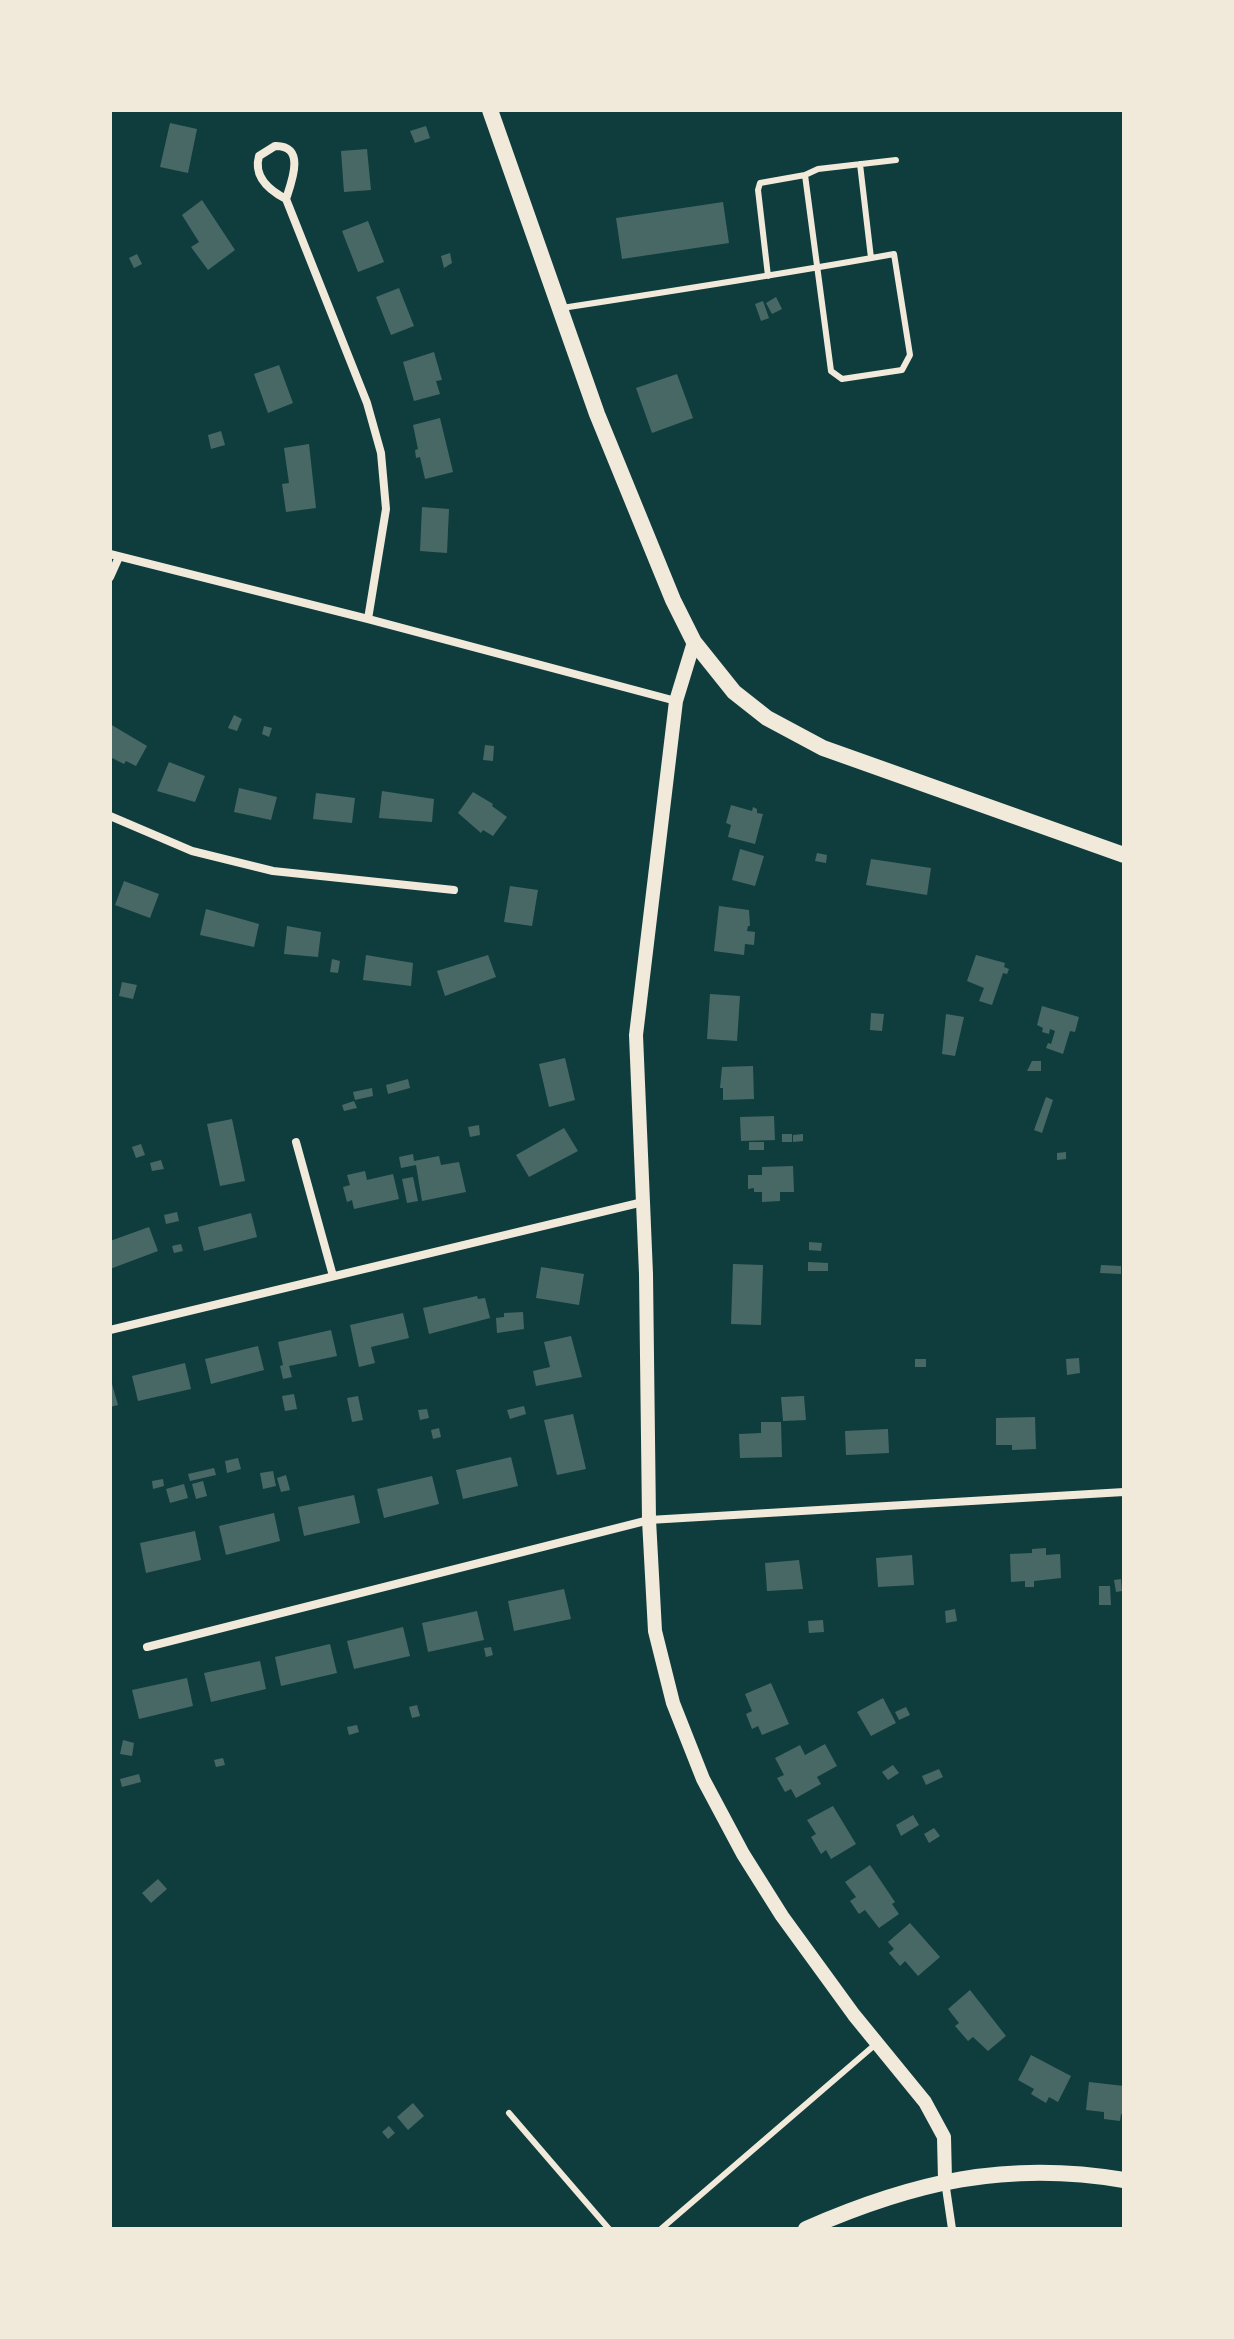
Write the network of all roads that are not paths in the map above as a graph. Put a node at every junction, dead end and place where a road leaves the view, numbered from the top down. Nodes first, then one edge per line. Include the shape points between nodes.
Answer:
1 (490, 110) edge
2 (896, 160) dead end
3 (860, 164) junction
4 (805, 175) junction
5 (286, 199) junction
6 (871, 258) junction
7 (815, 268) junction
8 (768, 276) junction
9 (558, 309) junction
10 (114, 556) edge
11 (110, 577) edge
12 (368, 619) junction
13 (694, 642) junction
14 (676, 701) junction
15 (110, 816) edge
16 (1124, 855) edge
17 (454, 890) dead end
18 (296, 1142) dead end
19 (643, 1202) junction
20 (333, 1276) junction
21 (110, 1330) edge
22 (1124, 1492) edge
23 (649, 1520) junction
24 (147, 1647) dead end
25 (877, 2043) junction
26 (509, 2113) dead end
27 (945, 2180) junction
28 (1124, 2180) edge
29 (609, 2229) edge
30 (661, 2229) edge
31 (806, 2229) edge
32 (952, 2229) edge

1 - 9 main road
2 - 3 lane
3 - 4 lane
3 - 6 lane
4 - 7 lane
4 - 8 lane via 760,183
5 - 5 street via 270,191 259,172 259,156 275,146 292,150 295,162
5 - 12 street via 367,403 381,453 386,509
6 - 7 lane
6 - 7 lane via 894,254 910,355 902,370 842,379 831,371
7 - 8 lane
8 - 9 lane
9 - 13 main road via 646,536
10 - 11 street
10 - 12 street
12 - 14 street
13 - 14 street
13 - 16 main road via 734,692 801,738
14 - 19 street via 636,1035
15 - 17 street via 192,851 273,871
18 - 20 street
19 - 20 street
19 - 23 street
20 - 21 street
22 - 23 street
23 - 24 street
23 - 25 street via 655,1631 673,1703 703,1779 782,1916
25 - 27 street via 925,2102 944,2137
25 - 30 lane
26 - 29 lane
27 - 28 main road via 1031,2173
27 - 31 main road
27 - 32 street

